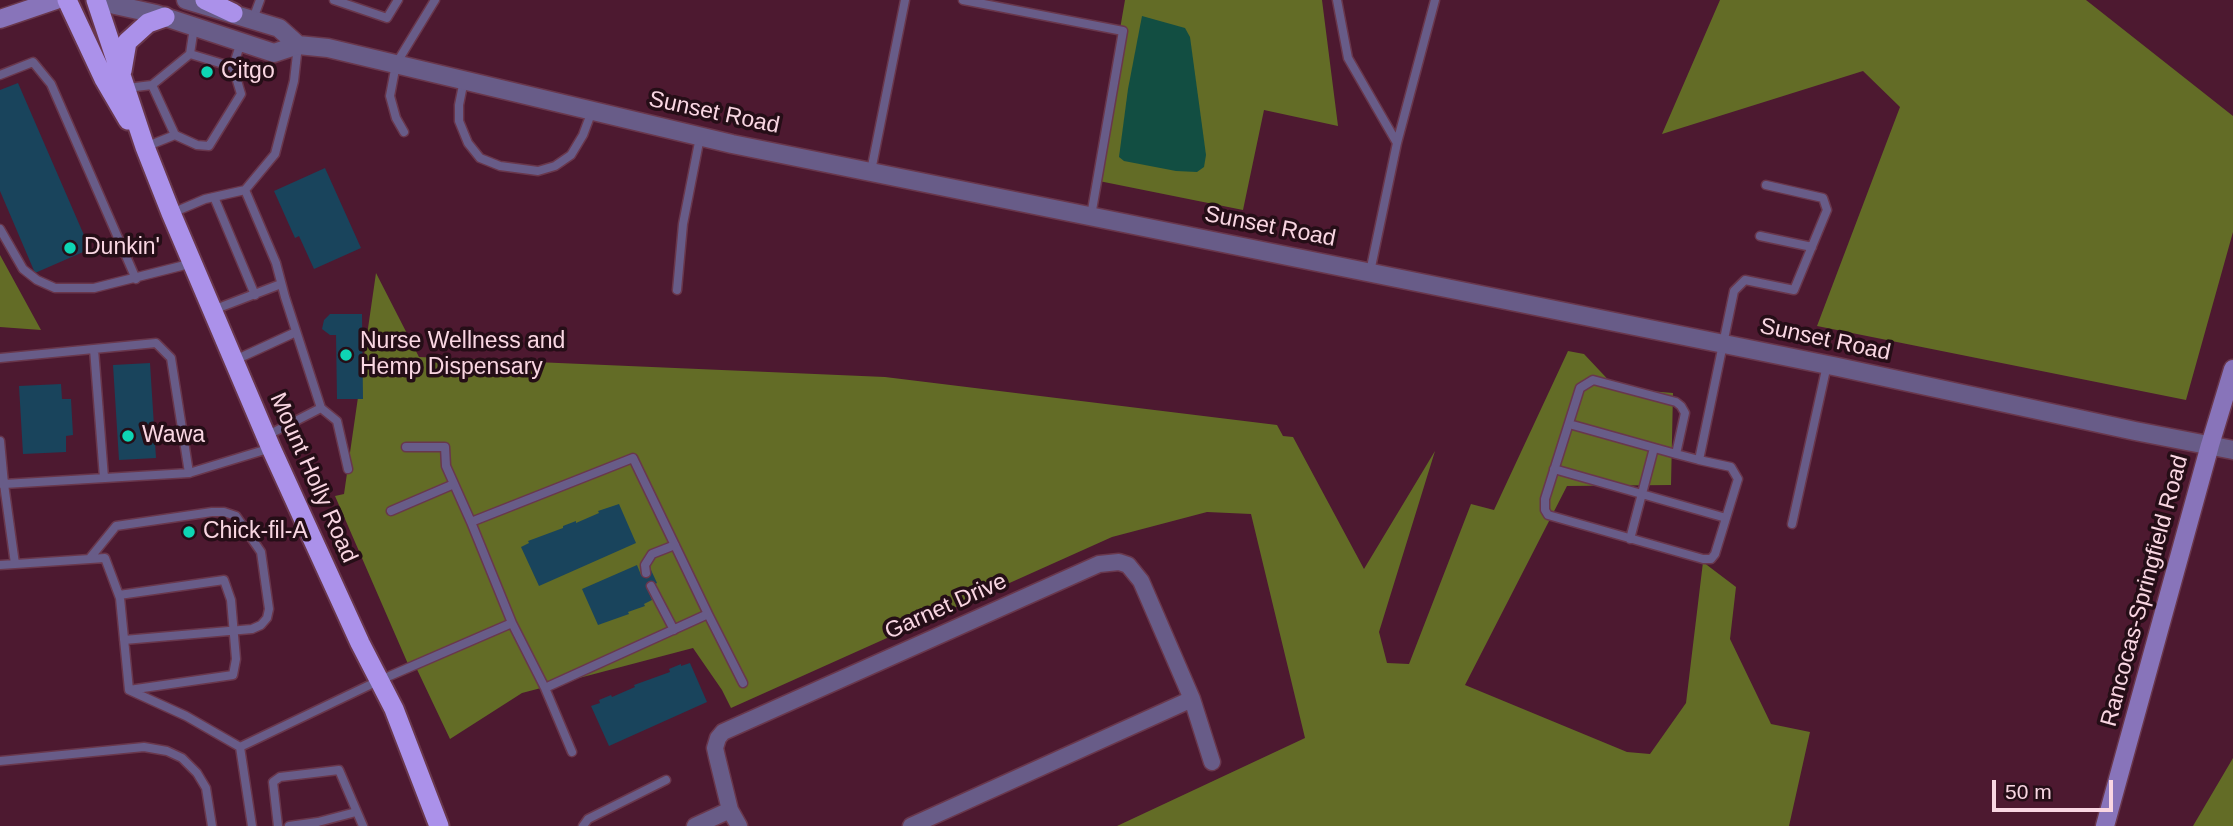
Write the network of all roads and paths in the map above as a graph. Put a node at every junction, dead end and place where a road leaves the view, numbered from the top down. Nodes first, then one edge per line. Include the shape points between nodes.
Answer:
1 (56, 0) edge
2 (67, 0) edge
3 (96, 0) edge
4 (106, 0) edge
5 (186, 0) edge
6 (205, 0) edge
7 (260, 0) edge
8 (334, 0) edge
9 (398, 0) edge
10 (435, 0) edge
11 (905, 0) edge
12 (963, 0) edge
13 (1337, 0) edge
14 (1435, 0) edge
15 (233, 13) junction
16 (165, 17) junction
17 (0, 19) edge
18 (253, 19) junction
19 (194, 27) junction
20 (241, 42) junction
21 (298, 46) junction
22 (190, 54) junction
23 (396, 64) junction
24 (233, 67) junction
25 (0, 75) edge
26 (124, 80) junction
27 (464, 80) junction
28 (152, 85) junction
29 (592, 111) junction
30 (404, 132) dead end
31 (175, 135) junction
32 (700, 136) junction
33 (1397, 143) junction
34 (145, 148) junction
35 (872, 171) junction
36 (1766, 185) dead end
37 (246, 190) junction
38 (214, 197) junction
39 (171, 213) junction
40 (1091, 215) junction
41 (0, 229) edge
42 (1760, 236) dead end
43 (1812, 247) junction
44 (193, 263) junction
45 (1370, 272) junction
46 (136, 279) junction
47 (281, 284) junction
48 (677, 290) dead end
49 (255, 295) junction
50 (213, 310) junction
51 (296, 332) junction
52 (1724, 344) junction
53 (94, 349) junction
54 (0, 358) edge
55 (235, 360) junction
56 (1827, 365) junction
57 (2233, 369) edge
58 (321, 408) junction
59 (1569, 424) junction
60 (0, 441) edge
61 (269, 442) junction
62 (2210, 445) junction
63 (406, 447) dead end
64 (1654, 448) junction
65 (2233, 450) edge
66 (1676, 454) junction
67 (1699, 460) junction
68 (348, 469) dead end
69 (1555, 469) junction
70 (189, 472) junction
71 (104, 478) junction
72 (2, 484) edge
73 (454, 484) junction
74 (1642, 494) junction
75 (391, 511) dead end
76 (1726, 518) junction
77 (471, 523) junction
78 (1792, 524) dead end
79 (1630, 538) junction
80 (675, 545) junction
81 (90, 558) junction
82 (15, 564) junction
83 (0, 565) edge
84 (646, 573) dead end
85 (651, 586) dead end
86 (119, 595) junction
87 (708, 614) junction
88 (512, 623) junction
89 (234, 630) junction
90 (674, 630) junction
91 (124, 640) junction
92 (378, 681) junction
93 (743, 683) dead end
94 (544, 688) junction
95 (129, 690) junction
96 (1192, 699) junction
97 (240, 747) junction
98 (572, 752) dead end
99 (0, 761) edge
100 (1212, 762) dead end
101 (666, 780) dead end
102 (730, 810) junction
103 (356, 812) junction
104 (212, 826) edge
105 (252, 826) edge
106 (278, 826) edge
107 (289, 826) edge
108 (363, 826) edge
109 (439, 826) edge
110 (583, 826) edge
111 (695, 826) edge
112 (739, 826) edge
113 (911, 826) edge
114 (2105, 826) edge

1 - 17 main road
2 - 34 highway, Mount Holly Road via 104,79
3 - 26 highway, Mount Holly Road
4 - 16 street, Sunset Road
5 - 15 street
6 - 15 highway
7 - 18 lane
8 - 9 lane via 387,18
10 - 23 lane
11 - 35 lane
12 - 40 lane via 1123,31
13 - 33 lane via 1348,58
14 - 33 lane
15 - 18 street
16 - 19 street, Sunset Road
16 - 26 highway via 148,23 127,42
18 - 21 street via 279,28
19 - 20 street, Sunset Road
19 - 22 lane
20 - 21 street, Sunset Road via 274,52
20 - 24 lane
21 - 23 street, Sunset Road
21 - 37 lane via 275,154
22 - 24 lane
22 - 28 lane
23 - 27 street, Sunset Road
23 - 30 lane via 390,96
24 - 31 lane via 241,94 209,146
25 - 46 lane via 33,62 51,84
26 - 28 lane
26 - 34 highway, Mount Holly Road
27 - 29 street, Sunset Road
27 - 29 lane via 459,121 467,143 480,158 500,166 538,171 555,166 571,155
28 - 31 lane
29 - 32 street, Sunset Road
31 - 34 lane
32 - 35 street, Sunset Road
32 - 48 lane via 682,224
33 - 45 lane
34 - 39 highway, Mount Holly Road
35 - 40 street, Sunset Road
36 - 43 lane via 1823,198 1827,210
37 - 38 lane
37 - 47 lane
38 - 39 lane
38 - 49 lane
39 - 44 highway, Mount Holly Road
40 - 45 street, Sunset Road
41 - 46 lane via 23,270 55,288 94,288
42 - 43 lane
43 - 52 lane via 1794,290 1745,281 1734,291
44 - 46 lane
44 - 50 highway, Mount Holly Road
45 - 52 street, Sunset Road
47 - 49 lane
47 - 51 lane
49 - 50 lane
50 - 55 highway, Mount Holly Road
51 - 55 lane
51 - 58 lane
52 - 56 street, Sunset Road
52 - 67 lane
53 - 54 lane
53 - 70 lane via 156,343 171,358
53 - 71 lane
55 - 61 highway, Mount Holly Road
56 - 62 street, Sunset Road
56 - 78 lane
57 - 62 main road, Rancocas-Springfield Road
58 - 61 lane
58 - 68 lane via 337,421
59 - 64 lane
59 - 66 lane via 1580,388 1593,380 1676,402 1685,413
59 - 69 lane
60 - 72 lane
61 - 70 lane
61 - 92 highway, Mount Holly Road
62 - 65 street, Sunset Road
62 - 114 main road, Rancocas-Springfield Road
63 - 73 lane via 445,447 446,466
64 - 66 lane
64 - 74 lane
66 - 67 lane
67 - 76 lane via 1735,470 1738,479
69 - 74 lane
69 - 79 lane via 1545,499 1548,515
70 - 71 lane
71 - 72 lane
72 - 82 lane
73 - 75 lane
73 - 77 lane
74 - 76 lane
74 - 79 lane
76 - 79 lane via 1711,559
77 - 80 lane via 633,458
77 - 88 lane
80 - 84 lane via 652,555
80 - 87 lane
81 - 82 lane
81 - 86 lane via 105,558
81 - 89 lane via 109,532 124,523 212,512 236,516 261,552 269,609 261,625
82 - 83 lane
85 - 90 lane
86 - 89 lane via 224,580
86 - 91 lane
87 - 90 lane
87 - 93 lane
88 - 92 lane
88 - 94 lane
89 - 91 lane
89 - 95 lane via 233,675
90 - 94 lane
91 - 95 lane
92 - 97 lane
92 - 109 highway, Mount Holly Road via 394,709
94 - 98 lane
95 - 97 lane
96 - 100 street, Garnet Drive
96 - 102 street, Garnet Drive via 1141,581 1128,565 1099,564 723,732 715,748
96 - 113 street
97 - 105 lane
99 - 104 lane via 144,747 167,751 182,758 206,788
101 - 110 lane via 588,819
102 - 111 street
102 - 112 street, Garnet Drive
103 - 106 lane via 339,770 280,777 273,782
103 - 107 lane
103 - 108 lane

